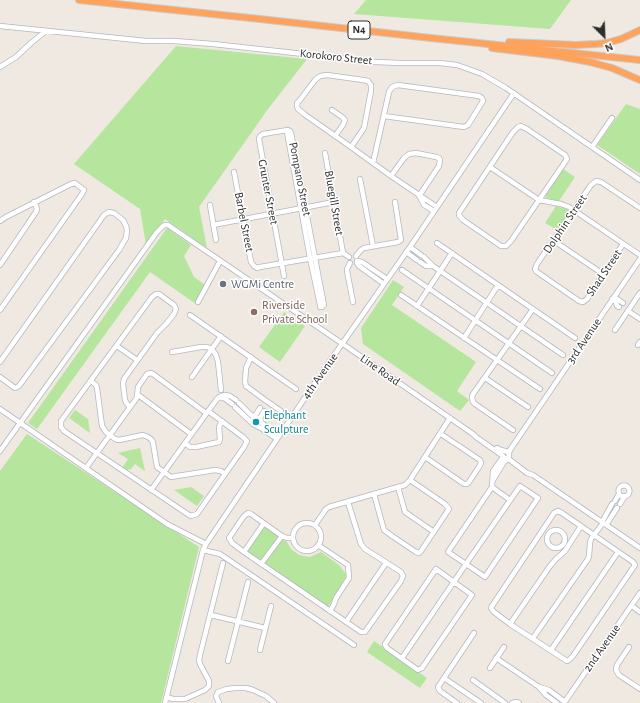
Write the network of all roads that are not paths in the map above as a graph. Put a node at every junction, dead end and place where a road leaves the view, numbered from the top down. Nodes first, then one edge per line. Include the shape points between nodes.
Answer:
1 (79, 0) edge
2 (0, 26) edge
3 (46, 30) junction
4 (640, 30) edge
5 (370, 31) junction
6 (431, 38) junction
7 (640, 60) edge
8 (0, 67) edge
9 (640, 80) edge
10 (514, 93) junction
11 (332, 110) dead end
12 (384, 116) junction
13 (612, 118) dead end
14 (288, 130) joint
15 (336, 136) junction
16 (351, 146) junction
17 (592, 147) junction
18 (325, 153) dead end
19 (373, 163) junction
20 (490, 167) junction
21 (234, 172) dead end
22 (391, 176) junction
23 (360, 179) dead end
24 (640, 180) edge
25 (420, 196) junction
26 (539, 200) junction
27 (34, 202) junction
28 (334, 202) junction
29 (395, 202) dead end
30 (210, 205) dead end
31 (303, 207) junction
32 (640, 208) edge
33 (435, 209) junction
34 (574, 210) junction
35 (273, 213) junction
36 (243, 219) junction
37 (0, 221) edge
38 (214, 225) junction
39 (216, 240) dead end
40 (554, 241) junction
41 (437, 243) dead end
42 (623, 244) junction
43 (373, 246) junction
44 (410, 247) junction
45 (406, 252) junction
46 (343, 253) junction
47 (452, 253) junction
48 (640, 255) edge
49 (349, 257) junction
50 (312, 258) junction
51 (640, 259) edge
52 (357, 260) junction
53 (220, 261) junction
54 (350, 263) junction
55 (282, 264) junction
56 (0, 265) edge
57 (433, 266) junction
58 (402, 270) dead end
59 (440, 271) junction
60 (603, 274) junction
61 (284, 276) dead end
62 (387, 279) junction
63 (384, 284) junction
64 (498, 285) junction
65 (428, 289) junction
66 (640, 294) edge
67 (401, 295) dead end
68 (320, 297) dead end
69 (613, 298) junction
70 (198, 302) dead end
71 (353, 302) dead end
72 (583, 302) joint
73 (486, 303) junction
74 (417, 306) junction
75 (533, 309) junction
76 (0, 310) edge
77 (629, 310) junction
78 (190, 315) dead end
79 (640, 319) edge
80 (475, 320) junction
81 (521, 326) junction
82 (615, 330) dead end
83 (220, 336) junction
84 (464, 338) junction
85 (575, 338) dead end
86 (342, 344) junction
87 (509, 344) junction
88 (117, 346) junction
89 (212, 349) junction
90 (172, 352) dead end
91 (563, 355) dead end
92 (251, 356) junction
93 (137, 360) junction
94 (497, 360) junction
95 (0, 362) edge
96 (552, 373) dead end
97 (0, 377) edge
98 (192, 377) dead end
99 (485, 378) junction
100 (91, 381) junction
101 (296, 389) dead end
102 (540, 389) dead end
103 (222, 390) dead end
104 (138, 394) junction
105 (219, 397) junction
106 (264, 406) junction
107 (130, 407) junction
108 (528, 407) dead end
109 (0, 409) edge
110 (281, 411) dead end
111 (207, 412) junction
112 (254, 416) junction
113 (450, 418) junction
114 (222, 421) junction
115 (260, 421) junction
116 (20, 423) junction
117 (253, 424) junction
118 (512, 430) dead end
119 (191, 434) junction
120 (441, 434) junction
121 (110, 435) junction
122 (278, 437) junction
123 (185, 443) junction
124 (0, 452) edge
125 (97, 453) junction
126 (506, 456) junction
127 (425, 457) junction
128 (86, 468) junction
129 (164, 472) junction
130 (225, 474) junction
131 (410, 480) junction
132 (398, 487) junction
133 (492, 487) junction
134 (151, 490) junction
135 (374, 494) junction
136 (619, 494) junction
137 (625, 496) junction
138 (510, 500) junction
139 (348, 502) junction
140 (264, 523) junction
141 (604, 523) junction
142 (315, 525) junction
143 (581, 526) junction
144 (543, 530) junction
145 (434, 532) junction
146 (548, 534) junction
147 (594, 535) junction
148 (282, 536) junction
149 (293, 538) junction
150 (564, 542) junction
151 (206, 544) junction
152 (318, 545) junction
153 (568, 546) junction
154 (640, 548) edge
155 (204, 550) junction
156 (244, 552) junction
157 (618, 552) junction
158 (223, 563) dead end
159 (386, 563) junction
160 (261, 564) junction
161 (466, 564) junction
162 (454, 581) junction
163 (248, 582) dead end
164 (640, 593) edge
165 (271, 606) dead end
166 (632, 606) junction
167 (330, 611) junction
168 (640, 612) edge
169 (211, 614) junction
170 (238, 621) junction
171 (346, 622) junction
172 (510, 624) junction
173 (265, 628) junction
174 (474, 633) dead end
175 (532, 638) junction
176 (354, 645) dead end
177 (504, 647) dead end
178 (629, 647) dead end
179 (260, 650) dead end
180 (551, 650) junction
181 (402, 658) junction
182 (496, 658) junction
183 (228, 661) dead end
184 (490, 668) dead end
185 (444, 678) junction
186 (473, 680) dead end
187 (539, 687) junction
188 (640, 689) edge
189 (166, 696) junction
190 (565, 702) edge
191 (165, 703) edge
192 (219, 703) edge
193 (274, 703) edge
194 (457, 703) edge
195 (481, 703) edge
196 (505, 703) edge
197 (512, 703) edge
198 (518, 703) edge
199 (557, 703) edge

1 - 5 highway, N4
2 - 3 street, Korokoro Street
3 - 8 street via 16,57
3 - 10 street, Korokoro Street via 146,41 213,44 376,62 457,65 482,74
4 - 6 highway via 607,43 591,44
5 - 6 highway, N4
5 - 9 highway via 394,37 578,60 612,68
6 - 7 highway, N4
10 - 17 street, Korokoro Street
10 - 33 street, 4th Avenue
11 - 15 street via 345,120
12 - 12 street via 390,90 396,85 479,96 484,101 464,127
12 - 19 street
13 - 17 street
14 - 31 street, Pompano Street
14 - 35 street, Grunter Street via 259,137
15 - 16 street
15 - 16 street via 301,112 298,103 320,76 368,81 371,88 365,124
16 - 19 street
17 - 24 street, Korokoro Street
18 - 28 street, Bluegill Street
19 - 22 street
20 - 26 street
20 - 26 street via 516,129 521,126 527,129 566,157
20 - 26 street via 459,213 463,220 504,246 509,244
21 - 36 street, Barbel Street
22 - 25 street
22 - 25 street via 409,154 439,158 439,166
23 - 43 street
25 - 33 street
26 - 34 street via 561,204
27 - 37 street
27 - 56 street via 36,212
27 - 76 street via 73,183 84,190
28 - 31 street
28 - 46 street, Bluegill Street
29 - 43 street via 401,240
30 - 38 street
31 - 35 street
31 - 50 street, Pompano Street
32 - 34 street, Dolphin Street via 596,181
33 - 44 street, 4th Avenue
34 - 40 street, Dolphin Street
34 - 42 street
35 - 36 street
35 - 55 street, Grunter Street
36 - 38 street
36 - 55 street, Barbel Street via 251,262 254,266
38 - 39 street
40 - 60 street
40 - 72 street, Dolphin Street via 535,269
41 - 47 street
42 - 48 street
42 - 60 street, Shad Street
43 - 52 street via 361,250
44 - 45 street, 4th Avenue
44 - 57 street
45 - 57 street via 426,266
45 - 62 street, 4th Avenue
46 - 49 street
46 - 50 street
47 - 59 street
47 - 64 street
49 - 52 street via 352,255
49 - 54 street
50 - 55 street
50 - 68 street, Pompano Street
51 - 69 street, 3rd Avenue
52 - 54 street via 353,264
52 - 62 street
52 - 63 street via 359,266
53 - 70 street
53 - 86 street, Line Road
53 - 116 street, Line Road via 168,225 162,226
54 - 71 street via 347,272
55 - 61 street, Grunter Street
57 - 59 street
58 - 65 street
59 - 65 street
59 - 73 street
60 - 72 street, Shad Street
62 - 63 street, 4th Avenue
63 - 86 street, 4th Avenue
64 - 73 street
64 - 75 street
65 - 74 street
65 - 80 street
66 - 77 street
67 - 74 street
69 - 77 street
69 - 77 street via 617,306
69 - 126 street, 3rd Avenue
73 - 80 street
73 - 81 street
74 - 84 street
75 - 81 street
75 - 85 street
77 - 79 street
77 - 82 street
78 - 83 street
80 - 84 street
80 - 87 street
81 - 87 street
81 - 91 street
83 - 89 street
83 - 92 street
84 - 94 street
86 - 113 street, Line Road
86 - 122 street, 4th Avenue
87 - 94 street
87 - 96 street
88 - 93 street
88 - 93 street via 154,295 159,294 176,309
88 - 100 street
89 - 90 street via 201,347
89 - 98 street
89 - 103 street via 218,362
92 - 101 street
92 - 106 street via 246,368 245,384
93 - 107 street via 123,382 125,400
94 - 99 street
94 - 102 street
95 - 97 street via 104,215 114,213 123,220 127,230 126,238 119,250 19,386 15,388
99 - 108 street
99 - 118 street via 472,397 473,402
100 - 121 street via 97,388 102,426
100 - 125 street via 60,427
104 - 107 street
104 - 111 street via 138,387 147,374 151,373
104 - 119 street
105 - 111 street
105 - 112 street via 230,396
105 - 117 street via 224,398
106 - 110 street
106 - 112 street
106 - 115 street
107 - 121 street
109 - 116 street
111 - 114 street
111 - 119 street
112 - 115 street
112 - 117 street
113 - 120 street
113 - 126 street, Line Road
114 - 123 street via 219,442 196,448
114 - 130 street via 247,441
115 - 122 street
116 - 124 street
116 - 128 street
117 - 122 street
119 - 123 street
120 - 127 street
120 - 127 street via 480,460 481,463 471,480 464,484
121 - 125 street
121 - 129 street via 117,440 143,435 148,437 153,443 157,467
122 - 151 street, 4th Avenue
123 - 129 street
125 - 128 street
125 - 134 street
126 - 133 street, 3rd Avenue via 493,471
126 - 141 street, Line Road
127 - 131 street
128 - 151 street via 167,524
129 - 130 street via 171,476 215,470
129 - 134 street
130 - 134 street via 196,514 191,516
131 - 132 street
131 - 145 street via 448,508
132 - 135 street
132 - 145 street via 405,512
133 - 138 street
133 - 161 street via 448,552
135 - 139 street
135 - 145 street via 384,530 416,552 421,551
136 - 137 street
136 - 137 street via 618,490 623,485 629,489
136 - 141 street
137 - 141 street
138 - 161 street
138 - 161 street via 520,486 538,498 485,577
139 - 142 street via 326,509
139 - 159 street via 361,544
140 - 148 street
140 - 156 street
140 - 156 street via 250,513 244,516 229,538
141 - 147 street
141 - 154 street, Line Road
142 - 149 street via 308,522 300,524 294,530
142 - 152 street via 321,534
143 - 144 street via 558,511
143 - 147 street
143 - 153 street
144 - 146 street
144 - 172 street via 491,608
146 - 150 street via 553,530 561,531 565,538
146 - 150 street via 548,542 552,547 561,546
147 - 157 street
147 - 175 street via 588,559
148 - 149 street
148 - 160 street
149 - 152 street via 296,546 303,550 312,550
150 - 153 street
151 - 155 street, 4th Avenue
152 - 167 street via 348,565 349,578
153 - 172 street via 553,562
155 - 176 street via 220,554
155 - 189 street, 4th Avenue
156 - 160 street
157 - 180 street
157 - 180 street via 635,564 635,567 569,660
158 - 169 street
159 - 171 street
159 - 171 street via 401,572 402,578 365,632
160 - 167 street
161 - 162 street
162 - 181 street
162 - 181 street via 436,569 385,644
162 - 181 street via 472,595 422,668 418,670
163 - 170 street
164 - 166 street, 2nd Avenue
165 - 173 street
166 - 168 street
166 - 190 street, 2nd Avenue
167 - 171 street
169 - 170 street
169 - 189 street via 199,660 207,684 179,697
170 - 173 street
170 - 183 street
172 - 175 street
173 - 179 street
174 - 185 street
175 - 180 street
177 - 182 street
178 - 188 street via 616,670 619,675
182 - 184 street
182 - 187 street
185 - 194 street via 438,687 439,690
185 - 195 street
186 - 196 street
187 - 190 street via 549,690
187 - 199 street
189 - 191 street, 4th Avenue
192 - 193 street via 216,696 218,692 246,688 266,696
197 - 198 street

